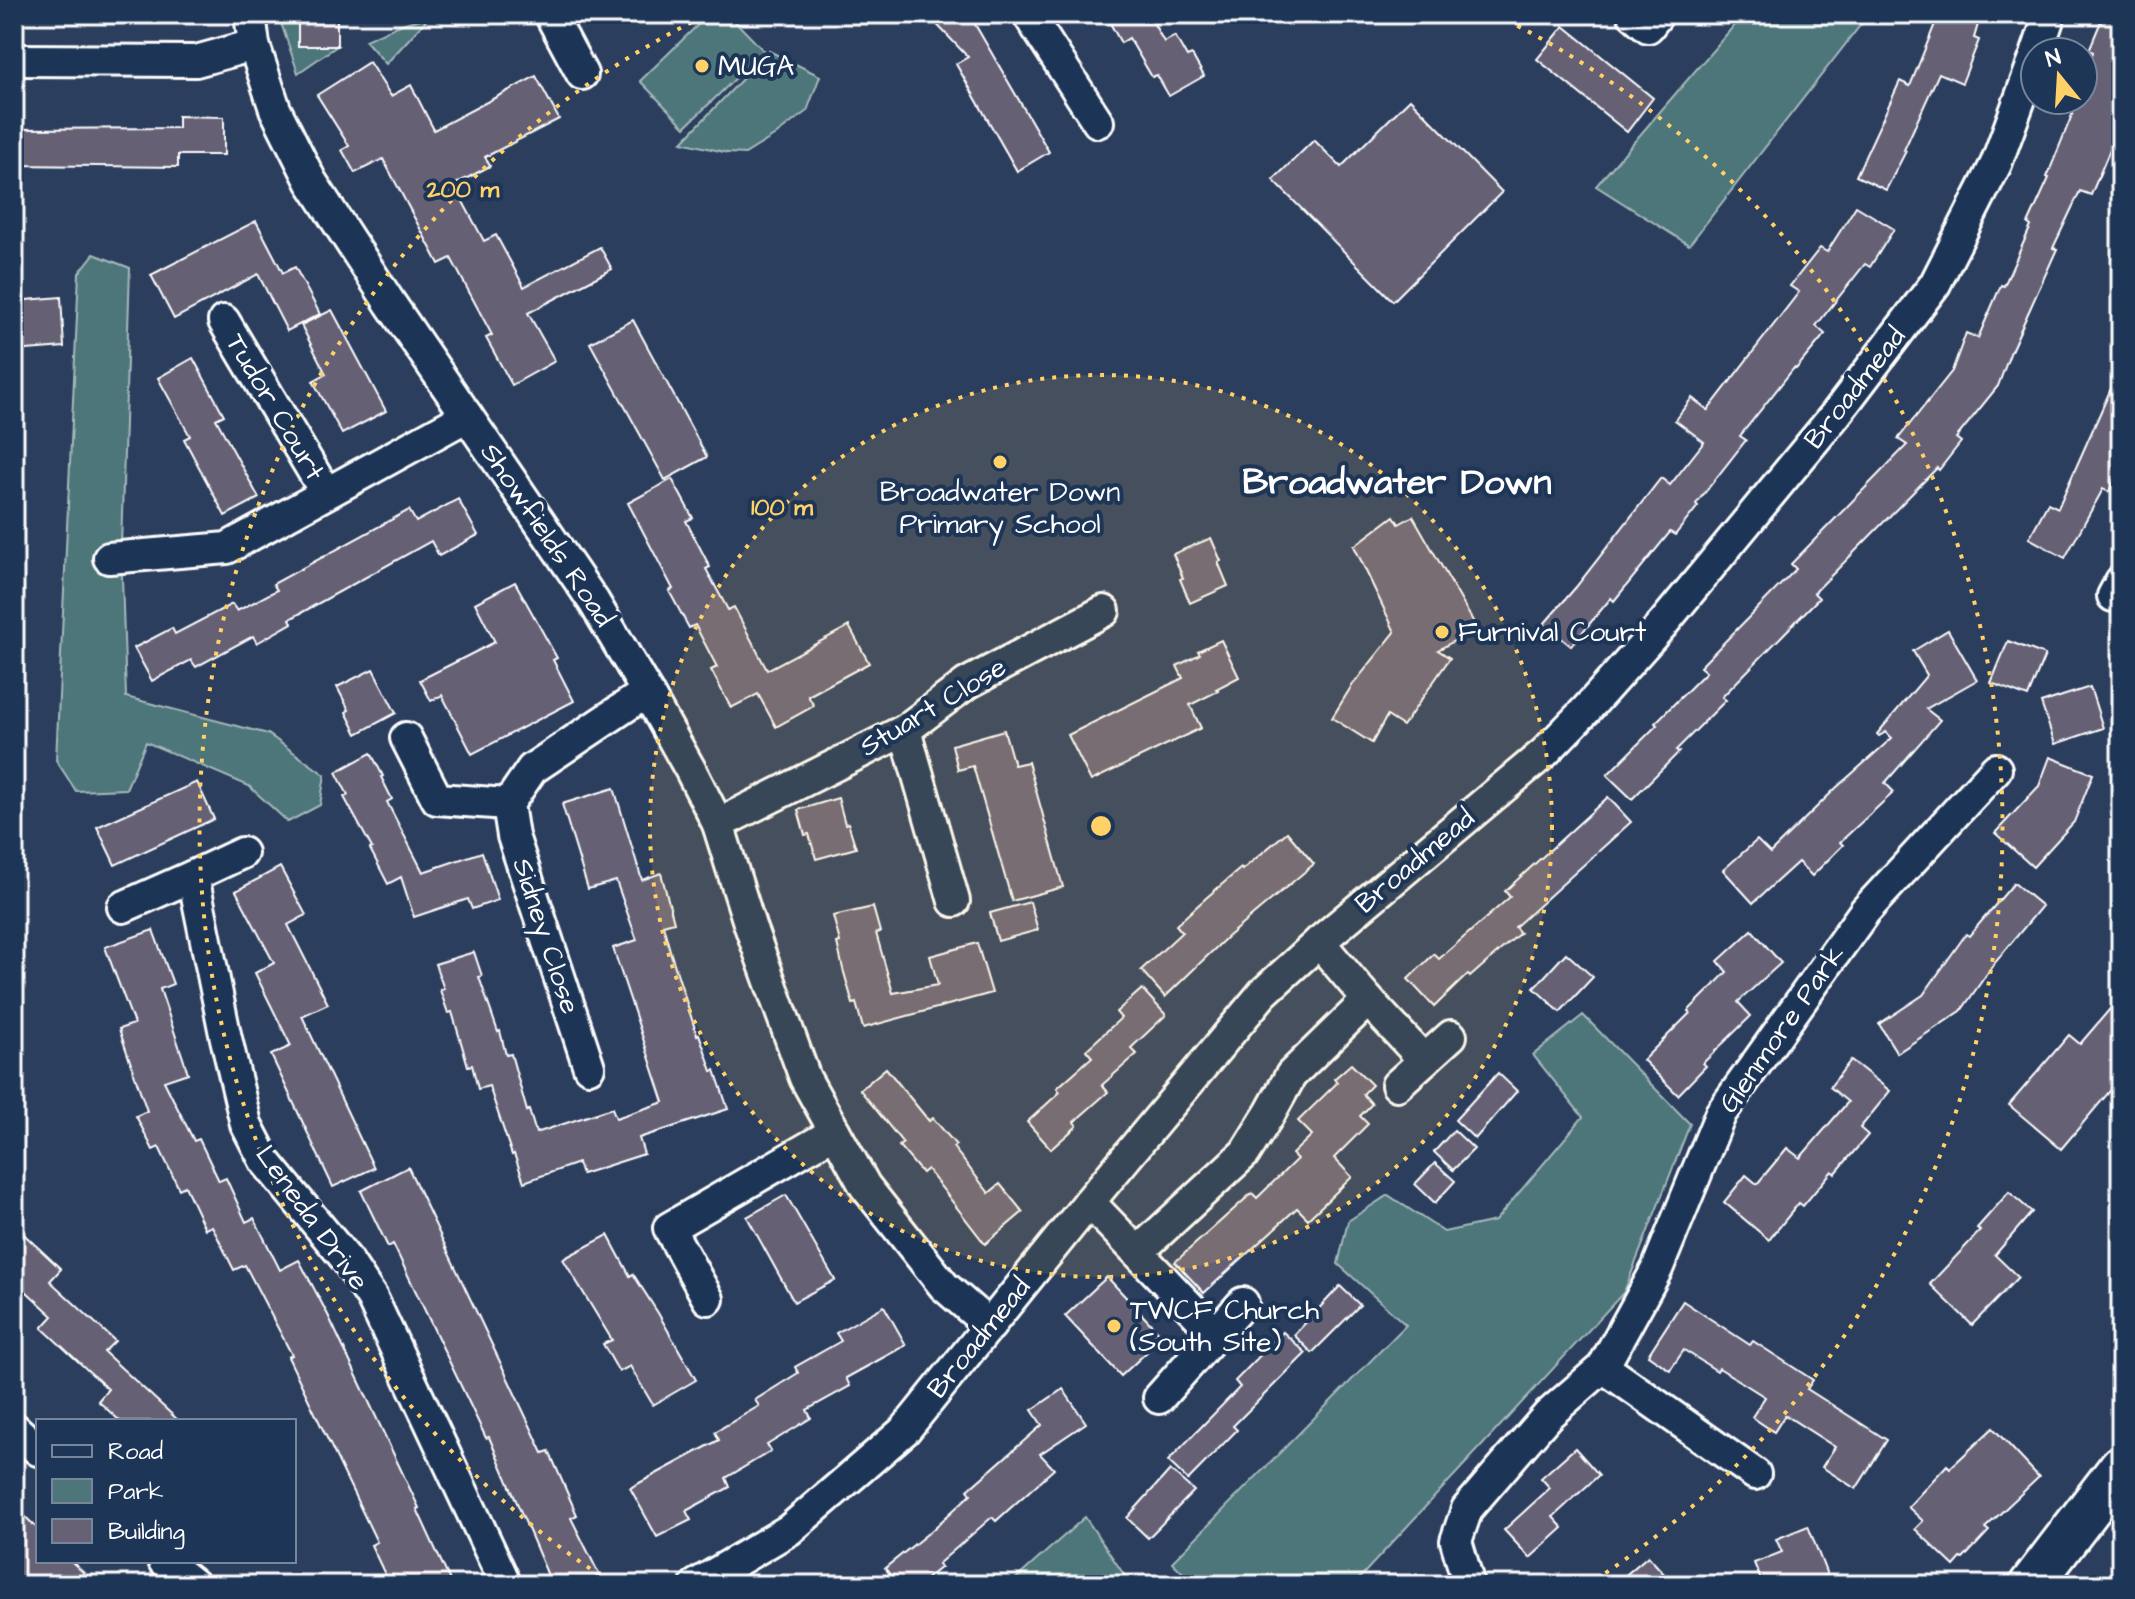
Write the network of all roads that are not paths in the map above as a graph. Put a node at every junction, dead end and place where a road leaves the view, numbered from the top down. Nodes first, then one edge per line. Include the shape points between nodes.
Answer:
1 (250, 14) edge
2 (550, 14) edge
3 (1028, 14) edge
4 (1633, 14) edge
5 (1658, 14) edge
6 (2050, 14) edge
7 (2042, 36) edge
8 (254, 45) junction
9 (14, 60) edge
10 (582, 74) dead end
11 (2019, 101) edge
12 (1098, 122) dead end
13 (224, 321) dead end
14 (467, 416) junction
15 (326, 493) junction
16 (109, 558) dead end
17 (1104, 611) dead end
18 (647, 692) junction
19 (905, 730) junction
20 (406, 738) dead end
21 (1996, 769) dead end
22 (508, 804) junction
23 (718, 824) junction
24 (242, 853) dead end
25 (193, 876) junction
26 (954, 901) dead end
27 (123, 907) dead end
28 (1319, 942) junction
29 (1368, 1000) junction
30 (1451, 1036) dead end
31 (1424, 1060) junction
32 (589, 1067) dead end
33 (1397, 1085) dead end
34 (835, 1132) junction
35 (1089, 1202) junction
36 (1138, 1252) junction
37 (708, 1299) dead end
38 (1243, 1303) dead end
39 (990, 1326) junction
40 (1215, 1333) junction
41 (1603, 1367) junction
42 (1159, 1398) dead end
43 (14, 1428) edge
44 (36, 1448) edge
45 (2121, 1467) edge
46 (1755, 1474) dead end
47 (166, 1563) edge
48 (194, 1585) edge
49 (506, 1585) edge
50 (696, 1585) edge
51 (1469, 1585) edge
52 (2031, 1585) edge

1 - 8 street, Showfields Road
2 - 10 street
3 - 12 street
4 - 5 street via 1648,27
6 - 7 street
8 - 9 street via 196,61
8 - 14 street, Showfields Road via 275,109 311,181
11 - 28 street, Broadmead via 1996,164 1935,284 1662,625 1544,753
13 - 15 street, Tudor Court
14 - 15 street, Tudor Court
14 - 18 street, Showfields Road via 594,602
15 - 16 street, Tudor Court via 227,548
17 - 19 street, Stuart Close via 966,684
18 - 22 street via 532,769
18 - 23 street, Showfields Road
19 - 23 street, Stuart Close
19 - 26 street
20 - 22 street via 437,799
21 - 41 street, Glenmore Park via 1865,911 1721,1113 1657,1269
22 - 32 street, Sidney Close via 513,836
23 - 34 street, Showfields Road via 805,1078
24 - 25 street
25 - 27 street
25 - 49 street, Leneda Drive via 246,1124 265,1161 372,1298
28 - 29 street
28 - 35 street, Broadmead via 1263,993
29 - 31 street
29 - 36 street via 1291,1075 1245,1153
30 - 31 street
31 - 33 street
34 - 37 street via 669,1228
34 - 39 street, Showfields Road via 865,1186 935,1276
35 - 36 street
35 - 39 street, Broadmead
36 - 40 street
38 - 40 street
39 - 50 street, Broadmead via 905,1430 789,1530
40 - 42 street
41 - 46 street
41 - 51 street, Glenmore Park via 1548,1415 1467,1509 1456,1541
43 - 44 street
45 - 52 street
47 - 48 street

